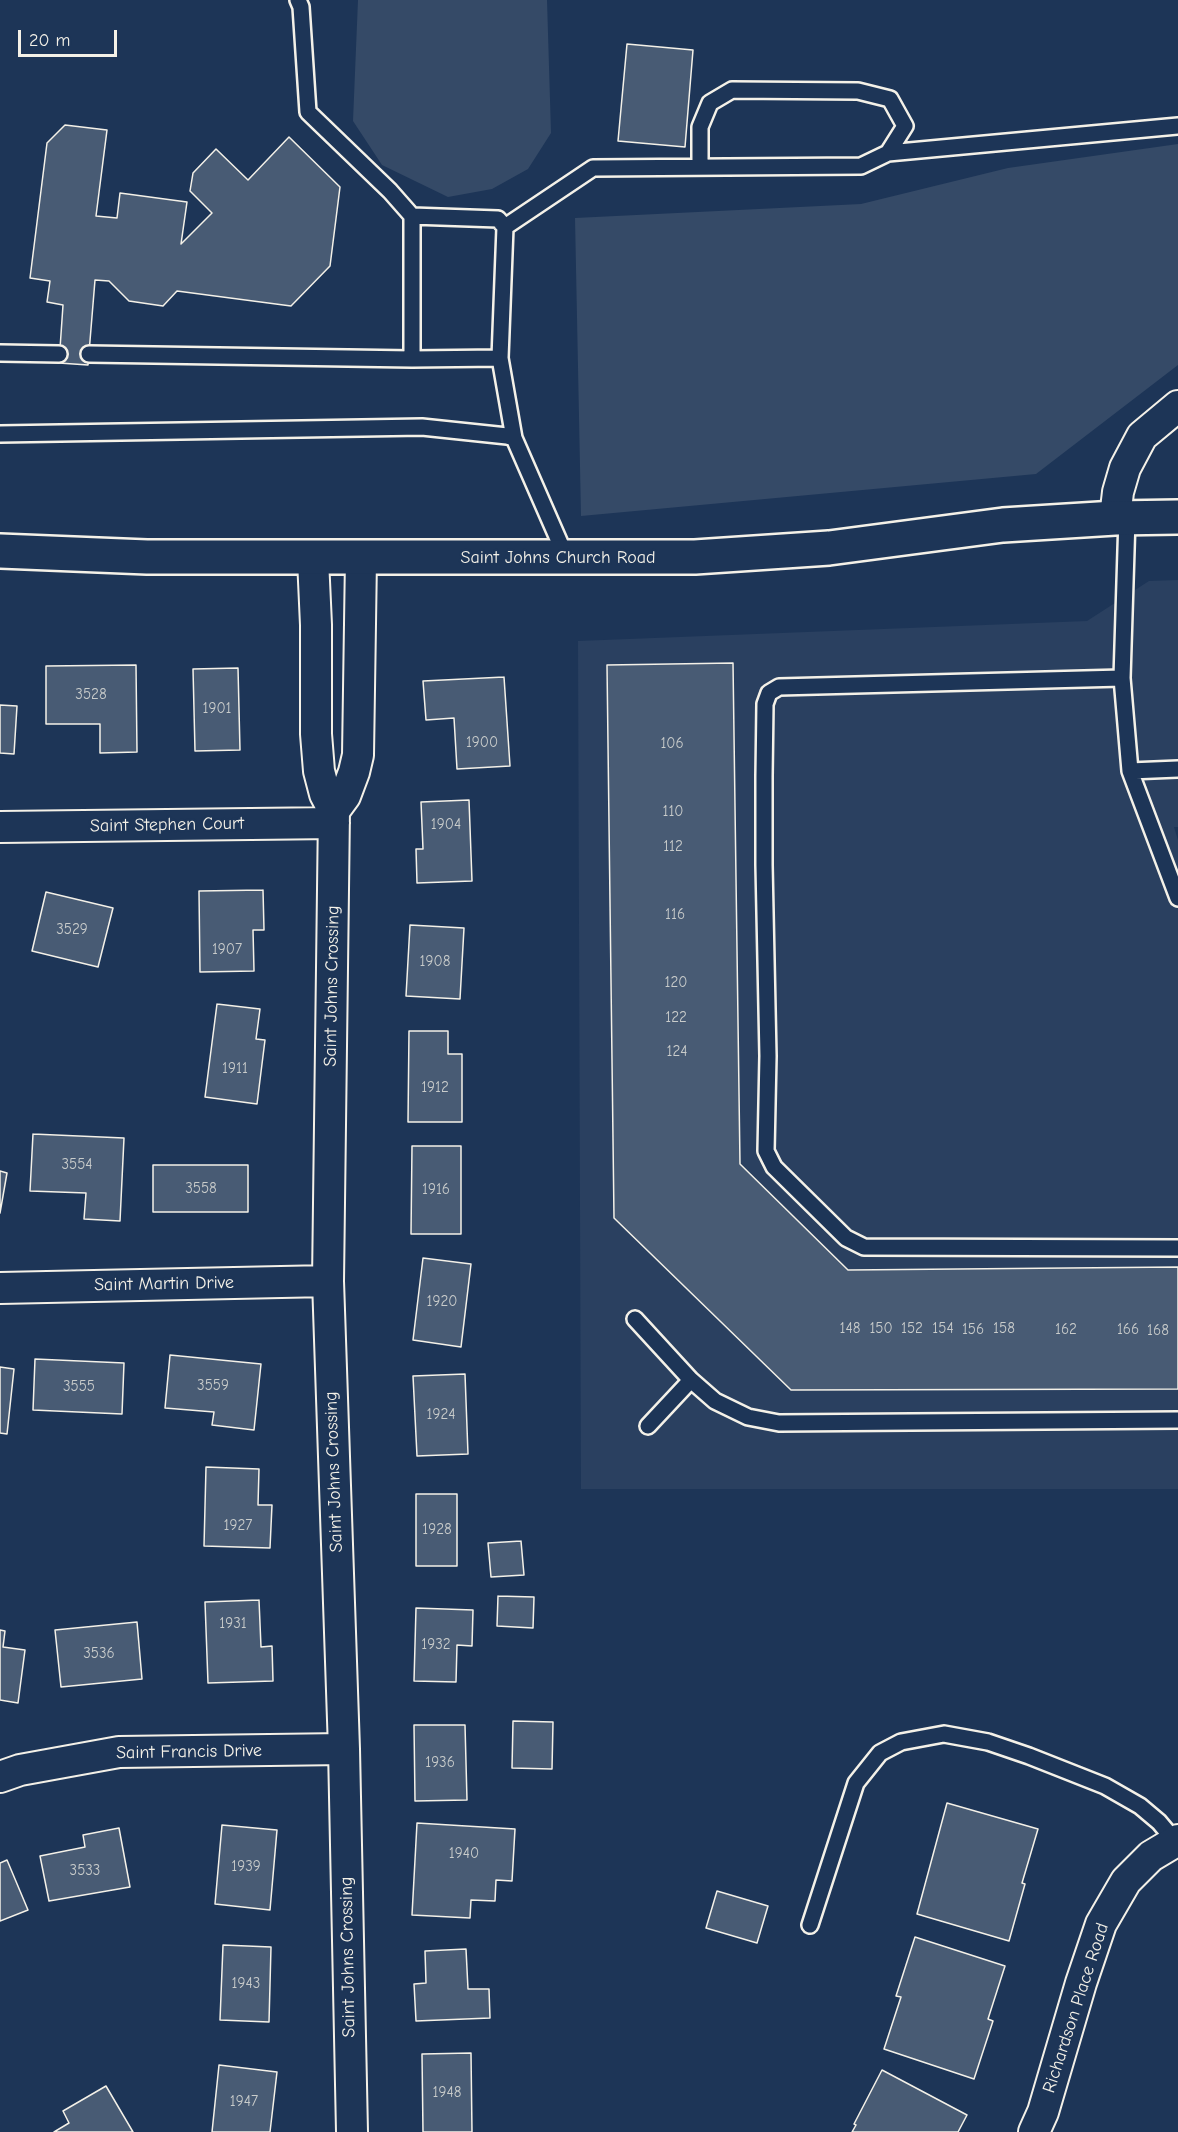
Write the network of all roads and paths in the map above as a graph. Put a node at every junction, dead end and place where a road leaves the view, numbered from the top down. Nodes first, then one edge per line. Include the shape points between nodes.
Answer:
1 (298, 0) edge
2 (1178, 126) edge
3 (888, 153) junction
4 (700, 167) junction
5 (412, 216) junction
6 (505, 227) junction
7 (0, 353) edge
8 (59, 354) dead end
9 (88, 354) dead end
10 (500, 358) junction
11 (412, 359) junction
12 (1175, 411) edge
13 (0, 434) edge
14 (514, 438) junction
15 (1178, 517) edge
16 (1121, 518) junction
17 (0, 551) edge
18 (566, 557) junction
19 (361, 558) junction
20 (313, 559) junction
21 (1122, 678) junction
22 (1178, 769) edge
23 (1130, 771) junction
24 (334, 817) junction
25 (0, 827) edge
26 (1173, 874) edge
27 (1178, 898) edge
28 (1178, 1248) edge
29 (328, 1281) junction
30 (0, 1288) edge
31 (635, 1319) dead end
32 (691, 1380) junction
33 (1178, 1420) edge
34 (648, 1426) dead end
35 (344, 1749) junction
36 (0, 1777) edge
37 (1176, 1840) edge
38 (810, 1925) dead end
39 (352, 2132) edge
40 (1034, 2132) edge

1 - 5 lane via 302,7 308,112
2 - 3 lane
3 - 4 lane via 861,166
3 - 4 lane via 905,126 890,99 858,91 732,90 710,103 706,111 700,127
4 - 6 lane via 593,168
5 - 6 lane via 498,219
5 - 11 lane
6 - 10 lane
7 - 8 lane
9 - 11 lane
10 - 11 lane
10 - 14 lane
12 - 16 street via 1142,436 1125,468 1118,492
13 - 14 lane via 422,427
14 - 18 lane
15 - 16 street, Saint Johns Church Road
16 - 18 street, Saint Johns Church Road via 1003,525 829,548 696,557
16 - 21 lane
17 - 20 street, Saint Johns Church Road
18 - 19 street, Saint Johns Church Road
19 - 20 street, Saint Johns Church Road
19 - 24 street, Saint Johns Crossing via 358,755
20 - 24 street, Saint Johns Crossing via 319,771
21 - 23 lane
21 - 28 lane via 779,687 769,693 765,704 764,776 766,1151 774,1167 798,1191 846,1238 864,1247
22 - 23 lane
23 - 26 lane
24 - 25 street, Saint Stephen Court
24 - 29 street, Saint Johns Crossing
26 - 27 lane
29 - 30 street, Saint Martin Drive
29 - 35 street, Saint Johns Crossing
31 - 32 lane
32 - 33 lane via 715,1401 748,1418 779,1424
32 - 34 lane
35 - 36 street, Saint Francis Drive via 119,1752
35 - 39 street, Saint Johns Crossing
37 - 38 lane via 1140,1806 1105,1786 1029,1756 988,1742 944,1734 901,1742 880,1752 856,1783
37 - 40 street, Richardson Place Road via 1151,1856 1126,1881 1101,1924

